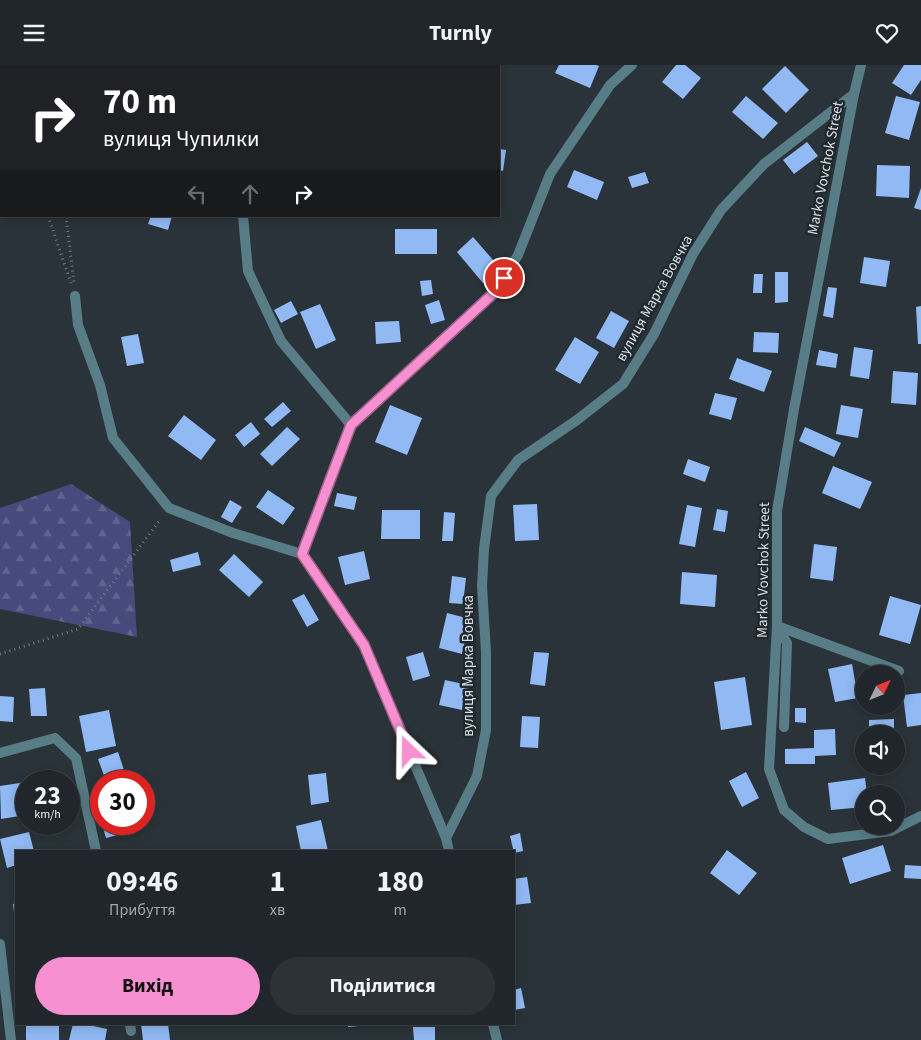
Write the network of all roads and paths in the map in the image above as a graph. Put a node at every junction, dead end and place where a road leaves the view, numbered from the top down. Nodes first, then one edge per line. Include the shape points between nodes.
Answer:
1 (632, 65) edge
2 (861, 65) edge
3 (854, 94) junction
4 (48, 217) edge
5 (66, 217) edge
6 (242, 217) edge
7 (75, 296) junction
8 (351, 425) junction
9 (169, 507) junction
10 (302, 554) junction
11 (777, 626) junction
12 (0, 654) edge
13 (883, 665) edge
14 (784, 727) dead end
15 (0, 753) edge
16 (921, 817) edge
17 (446, 838) junction
18 (96, 850) edge
19 (449, 850) edge
20 (0, 944) edge
21 (493, 1025) edge
22 (11, 1040) edge
23 (497, 1040) edge

1 - 8 street via 610,85 550,174 518,255 497,290
2 - 3 street, Marko Vovchok Street
3 - 11 street, Marko Vovchok Street via 777,511
3 - 17 street, вулиця Марка Вовчка via 764,164 720,211 693,254 654,333 622,384 577,420 518,460 492,496 482,586 486,730 478,776
4 - 7 path
5 - 7 path
6 - 8 street via 248,271 281,341
7 - 9 street via 78,325 100,385 113,438
8 - 10 street
9 - 10 street via 233,533
9 - 12 path via 78,629
10 - 17 street via 364,645
11 - 13 street
11 - 14 street via 787,643
11 - 16 street, Marko Vovchok Street via 769,769 784,810 804,827 828,839 891,831
15 - 18 street via 55,738 76,758
17 - 19 street
20 - 22 street
21 - 23 street

